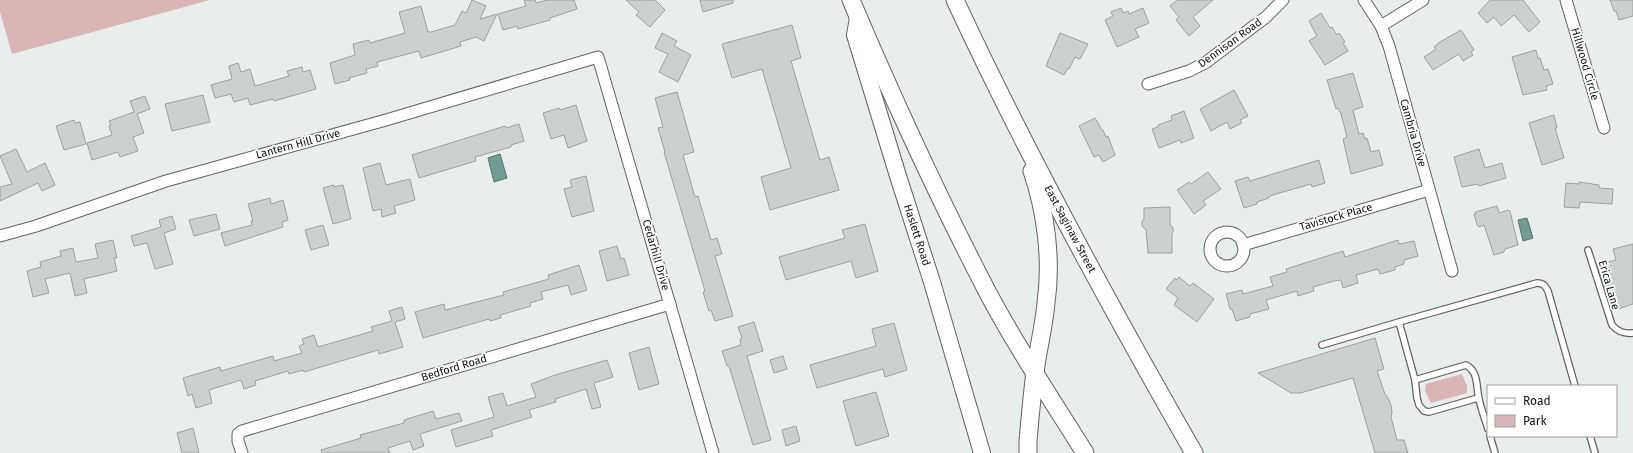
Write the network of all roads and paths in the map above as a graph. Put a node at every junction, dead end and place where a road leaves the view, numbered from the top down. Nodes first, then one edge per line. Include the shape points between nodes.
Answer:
1 (851, 0) edge
2 (954, 0) edge
3 (1283, 0) edge
4 (1364, 0) edge
5 (1423, 0) edge
6 (1566, 0) edge
7 (858, 18) junction
8 (1381, 26) junction
9 (598, 57) joint
10 (1148, 84) dead end
11 (1604, 128) dead end
12 (1018, 129) junction
13 (1429, 190) junction
14 (0, 236) edge
15 (1243, 245) dead end
16 (1588, 250) dead end
17 (1452, 271) dead end
18 (670, 304) junction
19 (1399, 322) junction
20 (1633, 333) edge
21 (1322, 344) dead end
22 (1035, 372) junction
23 (1415, 380) junction
24 (1575, 385) edge
25 (1478, 398) junction
26 (1487, 426) edge
27 (1490, 437) edge
28 (1590, 437) edge
29 (242, 453) edge
30 (713, 453) edge
31 (982, 453) edge
32 (1028, 453) edge
33 (1085, 453) edge
34 (1194, 453) edge
35 (1495, 453) edge
36 (1595, 453) edge

1 - 7 main road
2 - 12 main road, East Saginaw Street
3 - 10 street, Dennison Road via 1266,18 1205,63
4 - 8 street, Cambria Drive
5 - 8 street
6 - 11 street, Hillwood Circle
7 - 22 main road via 903,122 945,207 989,294
7 - 31 main road, Haslett Road via 855,34
8 - 13 street, Cambria Drive via 1389,46
9 - 14 street, Lantern Hill Drive via 166,181
9 - 18 street, Cedarhill Drive
12 - 22 main road via 1034,177 1047,241 1046,302
12 - 34 main road, East Saginaw Street via 1116,318
13 - 15 street, Tavistock Place
13 - 17 street, Cambria Drive
16 - 20 lane, Erica Lane via 1612,325 1623,333
18 - 29 street, Bedford Road via 242,431 238,434
18 - 30 street, Cedarhill Drive
19 - 21 lane
19 - 23 lane
19 - 24 lane via 1542,283 1548,291
22 - 32 main road
22 - 33 main road
23 - 25 lane via 1419,405 1424,411 1429,412
23 - 25 lane via 1466,365 1470,367 1477,380
25 - 26 lane
27 - 35 lane
28 - 36 lane

